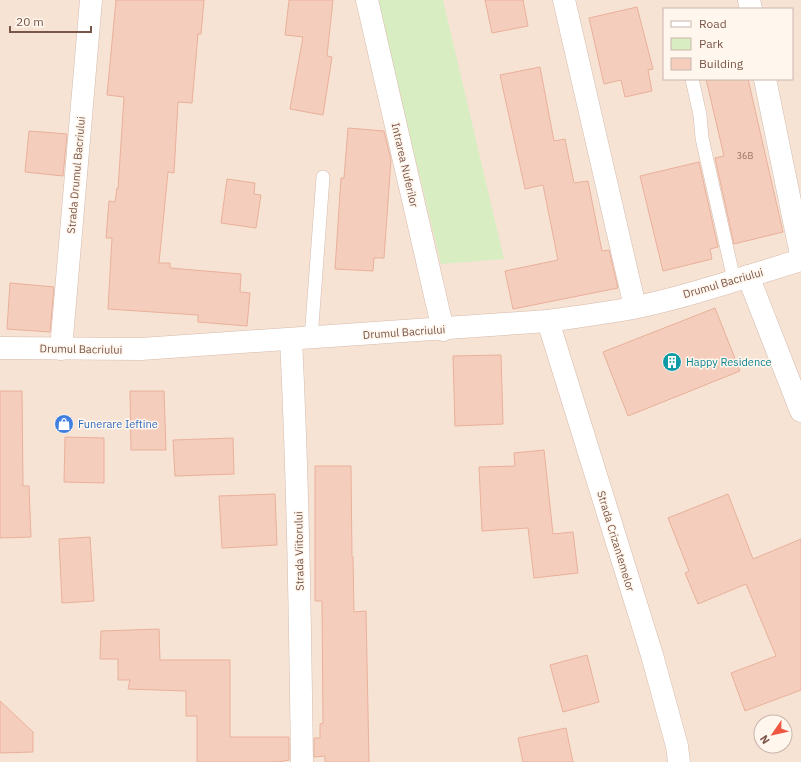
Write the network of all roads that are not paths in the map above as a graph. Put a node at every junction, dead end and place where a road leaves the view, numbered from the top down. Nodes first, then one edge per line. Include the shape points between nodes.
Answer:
1 (91, 0) edge
2 (367, 0) edge
3 (564, 0) edge
4 (692, 80) edge
5 (765, 80) edge
6 (323, 177) dead end
7 (801, 254) edge
8 (801, 260) edge
9 (741, 278) junction
10 (634, 307) junction
11 (548, 321) junction
12 (443, 330) junction
13 (301, 339) junction
14 (0, 348) edge
15 (61, 349) junction
16 (801, 411) edge
17 (302, 762) edge
18 (679, 762) edge

1 - 15 street, Strada Drumul Bacriului
2 - 12 street, Intrarea Nuferilor
3 - 10 street
4 - 9 lane via 702,138
5 - 7 street
6 - 13 lane
8 - 9 street, Drumul Bacriului
9 - 10 street, Drumul Bacriului
9 - 16 street
10 - 11 street, Drumul Bacriului
11 - 12 street, Drumul Bacriului
11 - 18 street, Strada Crizantemelor via 652,655
12 - 13 street, Drumul Bacriului
13 - 15 street, Drumul Bacriului via 142,350
13 - 17 street, Strada Viitorului via 296,448
14 - 15 street, Drumul Bacriului

